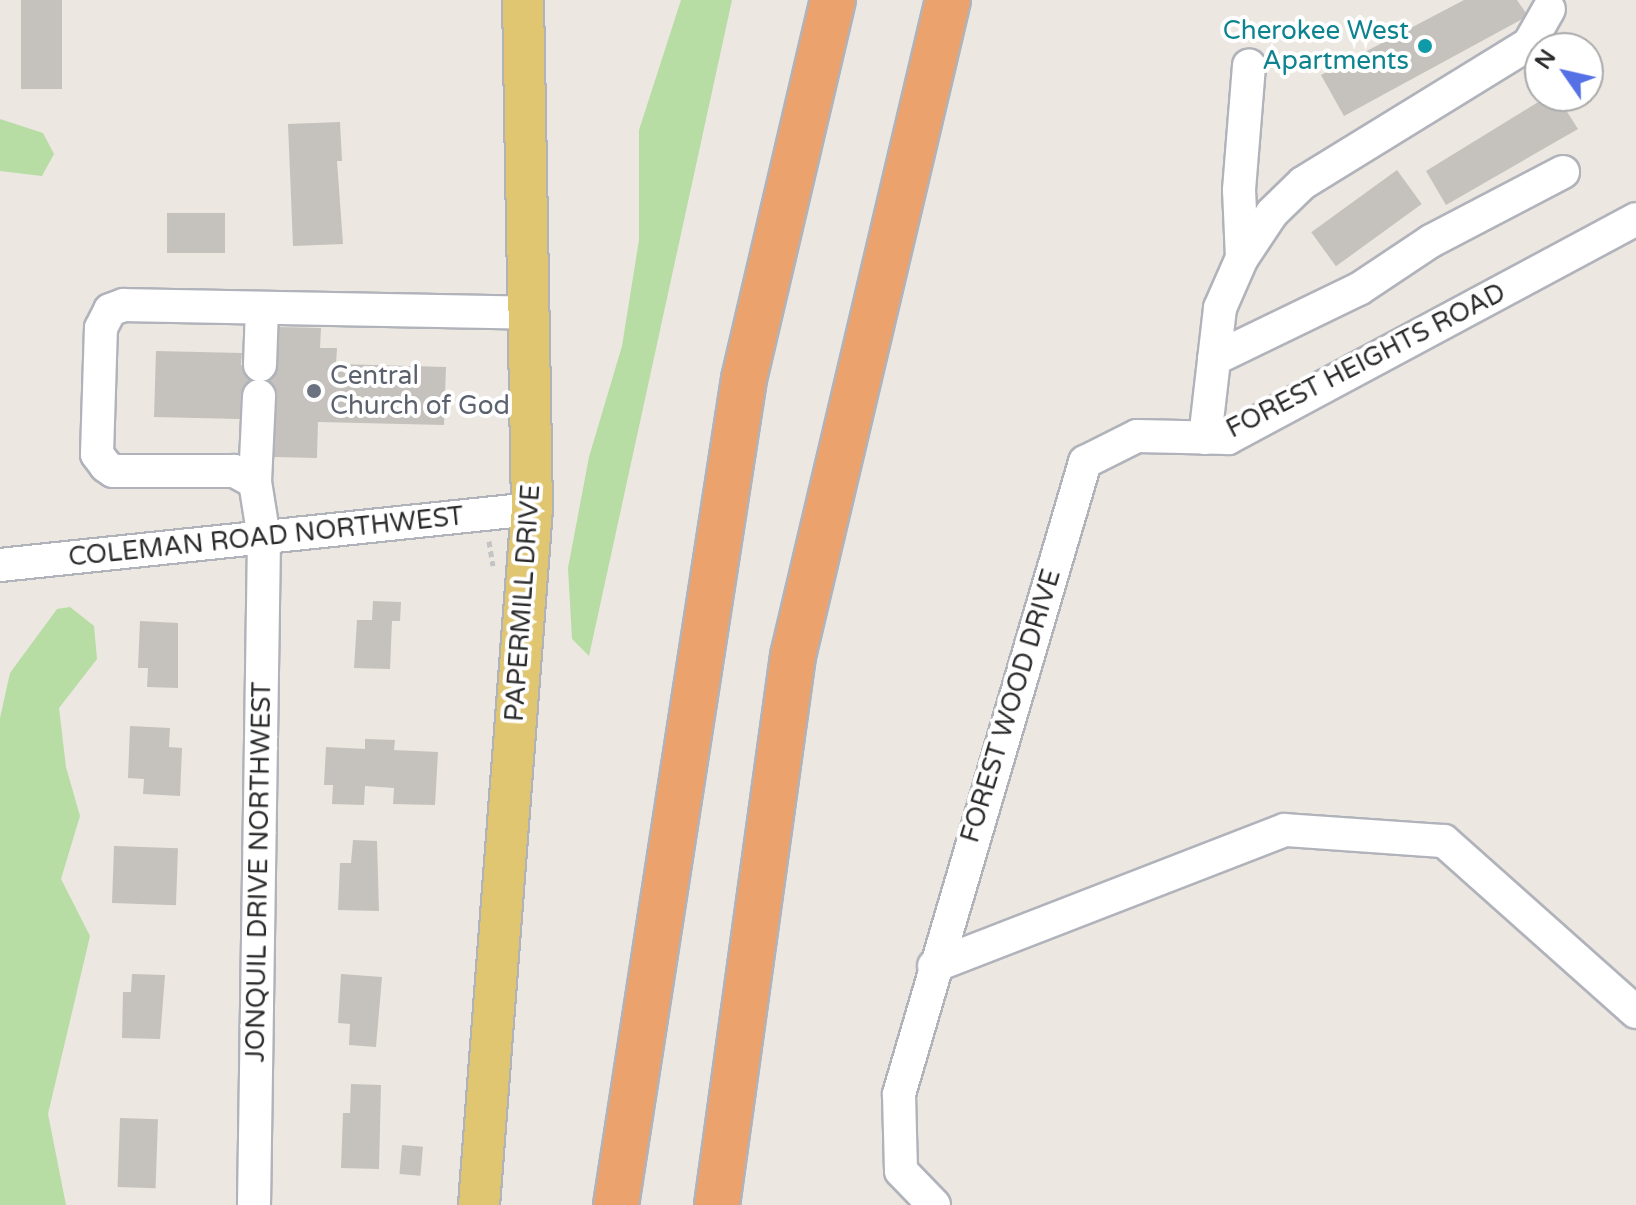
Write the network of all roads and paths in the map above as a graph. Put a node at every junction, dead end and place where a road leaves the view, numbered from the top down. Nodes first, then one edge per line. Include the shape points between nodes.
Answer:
1 (523, 0) edge
2 (833, 0) edge
3 (948, 0) edge
4 (1549, 9) dead end
5 (1249, 65) dead end
6 (1563, 172) dead end
7 (1636, 219) edge
8 (1242, 258) junction
9 (262, 308) junction
10 (528, 313) junction
11 (1214, 359) junction
12 (1205, 438) junction
13 (1085, 462) joint
14 (255, 482) junction
15 (532, 509) junction
16 (264, 538) junction
17 (0, 565) edge
18 (936, 958) junction
19 (1636, 1012) edge
20 (254, 1205) edge
21 (479, 1205) edge
22 (616, 1205) edge
23 (717, 1205) edge
24 (934, 1205) edge

1 - 10 main road, PAPERMILL DRIVE
2 - 22 highway via 744,379
3 - 23 highway via 793,656
4 - 8 street via 1529,44 1303,183 1272,213
5 - 8 street via 1239,190
6 - 11 street via 1431,241 1359,289
7 - 12 street, FOREST HEIGHTS ROAD via 1228,438
8 - 11 street via 1220,308
9 - 10 street
9 - 14 street, JONQUIL DRIVE NORTHWEST
9 - 14 street via 124,305 110,310 101,328 97,454 106,466 113,471 234,471
10 - 15 main road, PAPERMILL DRIVE
11 - 12 street
12 - 13 street, FOREST HEIGHTS ROAD via 1137,436
13 - 18 street, FOREST WOOD DRIVE
14 - 16 street, JONQUIL DRIVE NORTHWEST
15 - 16 street, COLEMAN ROAD NORTHWEST
15 - 21 main road, PAPERMILL DRIVE
16 - 17 street, COLEMAN ROAD NORTHWEST
16 - 20 street, JONQUIL DRIVE NORTHWEST
18 - 19 street via 1285,830 1444,841
18 - 24 street, FOREST WOOD DRIVE via 899,1094 901,1171

